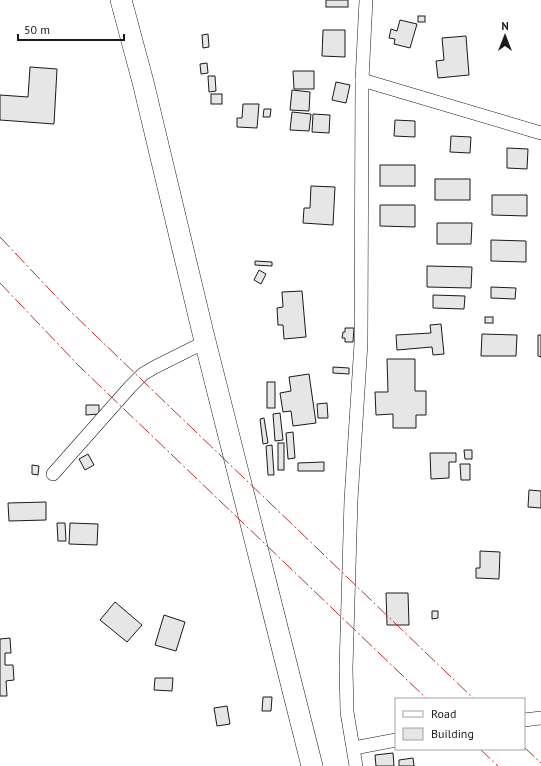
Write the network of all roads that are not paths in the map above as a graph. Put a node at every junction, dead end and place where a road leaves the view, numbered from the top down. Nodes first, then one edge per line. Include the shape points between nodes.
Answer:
1 (120, 0) edge
2 (366, 0) edge
3 (362, 80) junction
4 (541, 134) edge
5 (205, 342) junction
6 (53, 474) dead end
7 (541, 718) edge
8 (525, 720) edge
9 (395, 740) edge
10 (354, 748) junction
11 (312, 766) edge
12 (356, 766) edge

1 - 5 highway via 143,82
2 - 3 street
3 - 4 street
3 - 10 street via 361,343 351,500 346,668 348,712
5 - 6 street via 143,374
5 - 11 highway
7 - 8 street
9 - 10 street
10 - 12 street

